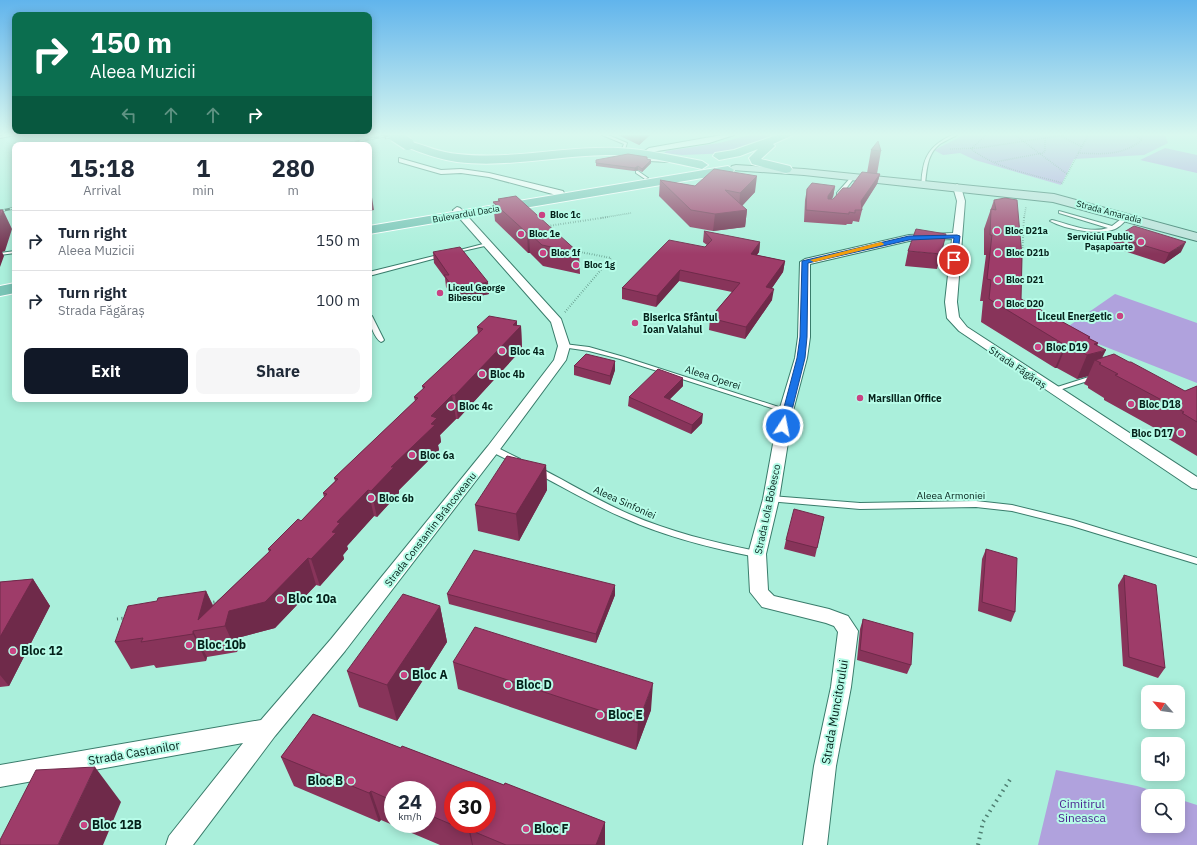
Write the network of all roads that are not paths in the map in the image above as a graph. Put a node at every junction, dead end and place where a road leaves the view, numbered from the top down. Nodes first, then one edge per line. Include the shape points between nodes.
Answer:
1 (485, 174) edge
2 (644, 174) edge
3 (686, 174) edge
4 (828, 174) edge
5 (925, 174) edge
6 (853, 177) junction
7 (923, 184) junction
8 (957, 187) junction
9 (560, 193) junction
10 (834, 202) edge
11 (1061, 212) dead end
12 (459, 213) junction
13 (1127, 217) junction
14 (1052, 221) dead end
15 (372, 224) edge
16 (1113, 228) junction
17 (372, 229) edge
18 (957, 236) junction
19 (1197, 237) edge
20 (487, 244) junction
21 (12, 252) edge
22 (0, 254) edge
23 (372, 273) edge
24 (12, 281) edge
25 (0, 283) edge
26 (12, 289) edge
27 (0, 291) edge
28 (372, 322) edge
29 (381, 340) dead end
30 (564, 346) junction
31 (1104, 375) edge
32 (1053, 390) junction
33 (786, 411) junction
34 (494, 449) junction
35 (1197, 484) edge
36 (771, 499) junction
37 (757, 554) junction
38 (1197, 561) edge
39 (759, 592) joint
40 (267, 729) junction
41 (0, 776) edge
42 (178, 845) edge
43 (816, 845) edge

1 - 9 street
2 - 9 main road, Bulevardul Dacia
3 - 12 main road, Bulevardul Dacia
4 - 6 main road, Strada Amaradia
5 - 7 lane
6 - 7 main road, Strada Amaradia
6 - 10 lane
7 - 8 main road, Strada Amaradia
8 - 13 main road, Strada Amaradia via 1054,198
8 - 18 street, Strada Făgăraș via 961,201
9 - 12 main road, Bulevardul Dacia
11 - 16 lane
12 - 15 main road, Bulevardul Dacia
12 - 17 main road, Bulevardul Dacia
12 - 20 street
13 - 16 lane
13 - 19 main road, Strada Amaradia
14 - 16 lane via 1094,231
18 - 32 street, Strada Făgăraș via 951,302 953,318 963,329
18 - 33 street, Strada Lola Bobesco via 909,238 805,262 804,337 801,358
20 - 23 lane
20 - 30 street via 557,321
21 - 22 lane
24 - 25 main road
26 - 27 main road
28 - 29 lane
30 - 33 lane, Aleea Operei via 589,349 622,358
30 - 34 street, Strada Constantin Brâncoveanu via 560,360
31 - 32 lane
32 - 35 street, Strada Făgăraș
33 - 36 street, Strada Lola Bobesco
34 - 37 lane, Aleea Sinfoniei via 640,522 713,545
34 - 40 street, Strada Constantin Brâncoveanu via 338,645
36 - 37 street, Strada Lola Bobesco
36 - 38 lane, Aleea Armoniei via 860,506 976,504 1012,508 1073,523
37 - 39 street, Strada Lola Bobesco
39 - 43 street, Strada Muncitorului via 768,602 830,616 841,621 848,631 841,687 825,766
40 - 41 street, Strada Castanilor
40 - 42 street, Strada Constantin Brâncoveanu

